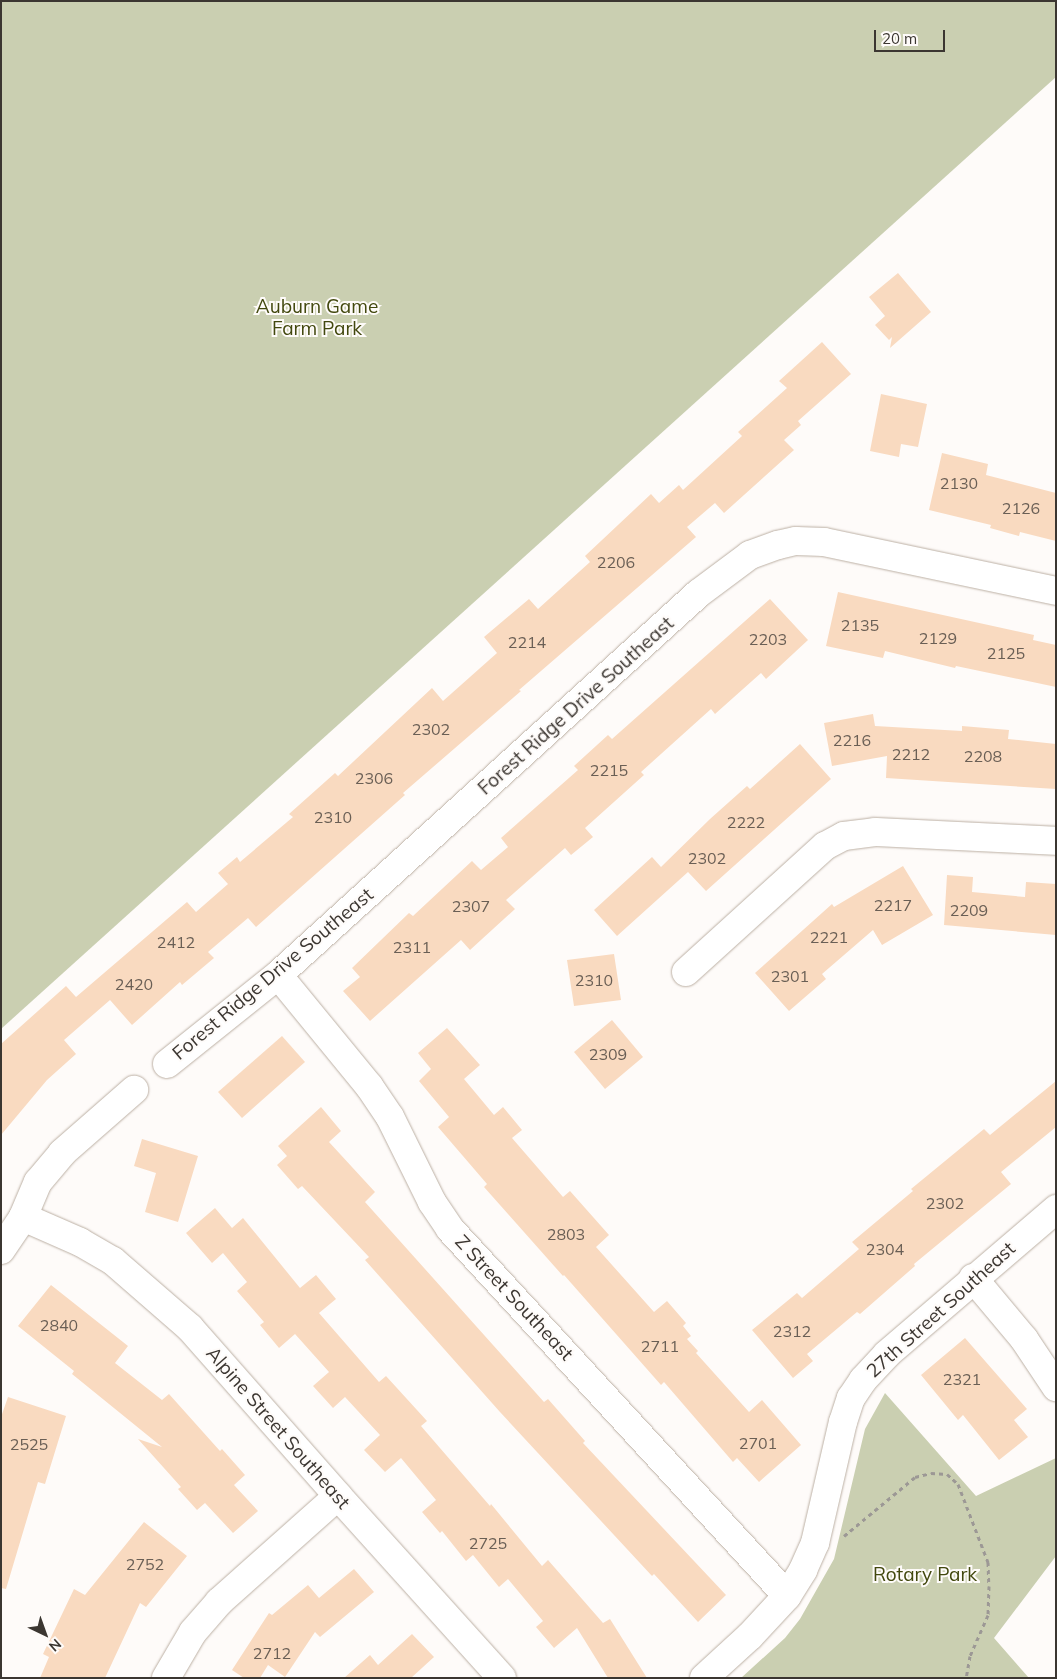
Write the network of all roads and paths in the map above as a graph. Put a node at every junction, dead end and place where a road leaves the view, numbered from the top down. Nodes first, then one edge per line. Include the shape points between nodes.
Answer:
1 (1056, 591) edge
2 (1056, 840) edge
3 (686, 972) dead end
4 (278, 975) junction
5 (167, 1064) dead end
6 (134, 1090) dead end
7 (1056, 1209) edge
8 (23, 1218) junction
9 (1, 1250) edge
10 (973, 1278) junction
11 (1056, 1387) edge
12 (338, 1496) junction
13 (838, 1541) dead end
14 (787, 1596) junction
15 (166, 1678) edge
16 (502, 1678) edge
17 (704, 1678) edge
18 (966, 1678) edge

1 - 4 street, Forest Ridge Drive Southeast via 824,542 787,543 750,555 700,593
2 - 3 street via 875,832 844,836 825,846
4 - 5 street, Forest Ridge Drive Southeast
4 - 14 street, Z Street Southeast via 369,1086 390,1117 432,1202 450,1229
6 - 8 street via 62,1153 38,1182
7 - 10 street, 27th Street Southeast
8 - 9 street
8 - 12 street, Alpine Street Southeast via 80,1242 113,1261 156,1296 190,1328
10 - 11 street via 1024,1339
10 - 14 street, 27th Street Southeast via 887,1354 851,1398 814,1543
12 - 15 street via 219,1602 193,1632
12 - 16 street, Alpine Street Southeast
13 - 18 path via 915,1477 947,1474 958,1484 988,1562 989,1586 988,1615 970,1656
14 - 17 street, 27th Street Southeast

